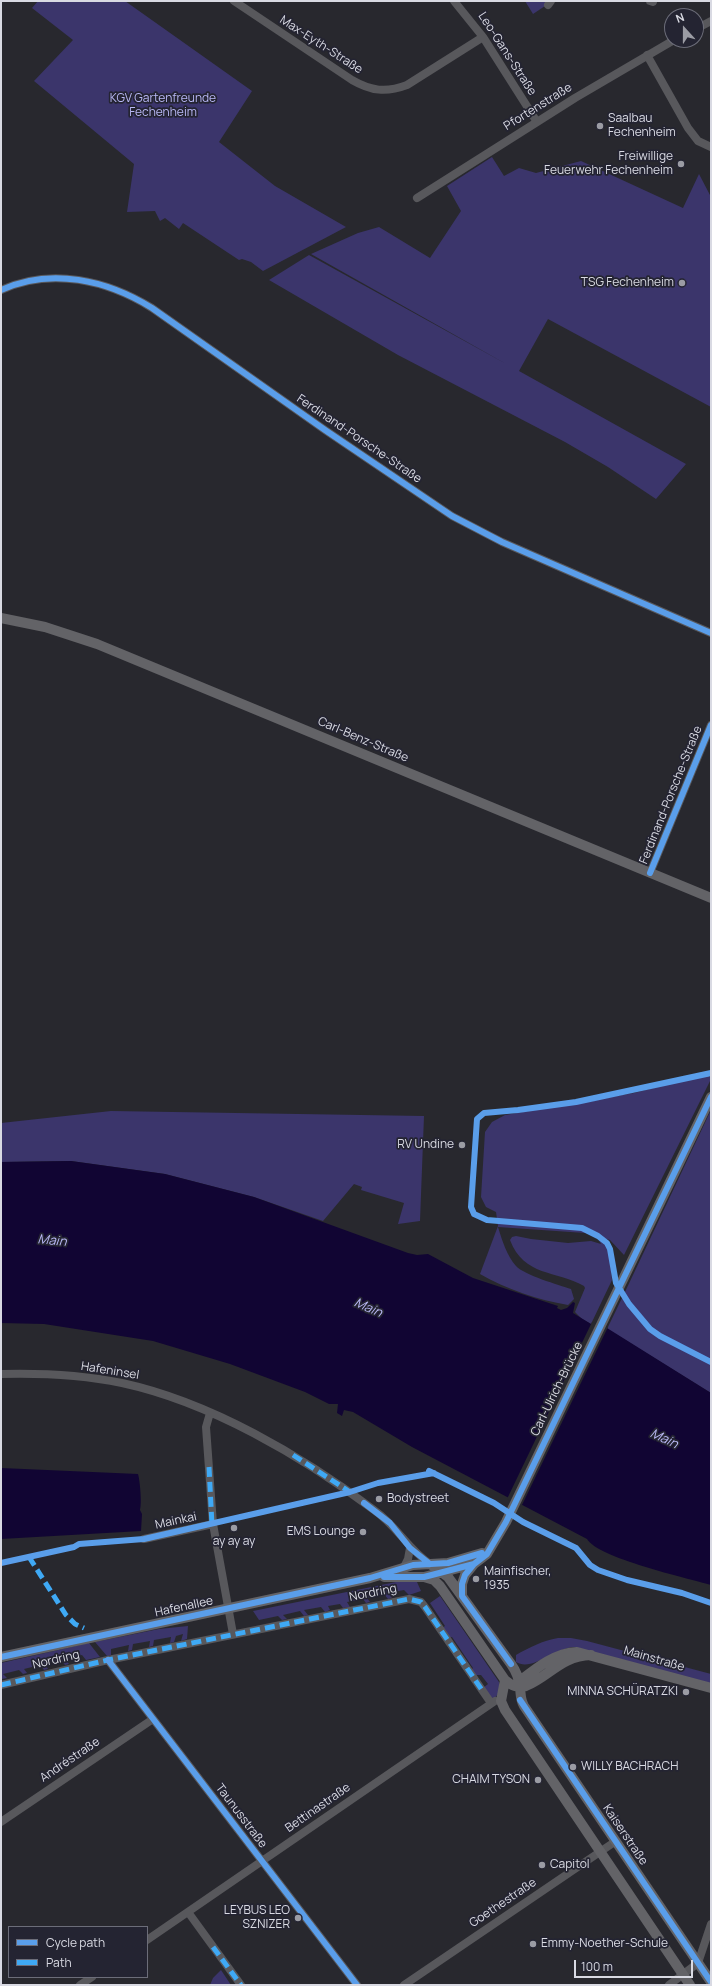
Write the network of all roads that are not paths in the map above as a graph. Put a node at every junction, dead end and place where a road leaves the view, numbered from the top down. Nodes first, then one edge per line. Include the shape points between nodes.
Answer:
1 (234, 1) edge
2 (454, 1) edge
3 (483, 37) junction
4 (664, 46) edge
5 (647, 55) junction
6 (537, 122) junction
7 (711, 147) edge
8 (417, 198) dead end
9 (1, 290) edge
10 (1, 618) edge
11 (711, 633) edge
12 (711, 725) edge
13 (650, 874) junction
14 (711, 898) edge
15 (711, 1097) edge
16 (1, 1374) edge
17 (210, 1414) junction
18 (213, 1524) junction
19 (144, 1540) dead end
20 (410, 1548) junction
21 (490, 1548) junction
22 (430, 1564) junction
23 (474, 1564) junction
24 (404, 1567) junction
25 (445, 1568) junction
26 (424, 1576) junction
27 (370, 1578) junction
28 (440, 1586) junction
29 (462, 1596) junction
30 (229, 1609) junction
31 (233, 1634) junction
32 (591, 1655) junction
33 (1, 1657) edge
34 (108, 1660) junction
35 (511, 1664) junction
36 (541, 1666) junction
37 (1, 1684) edge
38 (515, 1684) junction
39 (711, 1688) edge
40 (502, 1696) junction
41 (520, 1700) junction
42 (491, 1703) junction
43 (153, 1719) junction
44 (1, 1822) edge
45 (616, 1841) junction
46 (599, 1852) junction
47 (262, 1862) junction
48 (188, 1912) junction
49 (711, 1924) edge
50 (148, 1939) edge
51 (698, 1963) junction
52 (683, 1975) junction
53 (90, 1978) edge
54 (711, 1982) edge
55 (80, 1985) edge
56 (241, 1985) edge
57 (357, 1985) edge
58 (404, 1985) edge
59 (669, 1985) edge
60 (690, 1985) edge

1 - 3 street, Max-Eyth-Straße via 352,80 379,91 407,85
2 - 3 street, Leo-Gans-Straße
3 - 6 street, Leo-Gans-Straße
4 - 5 street, Pfortenstraße
5 - 6 street, Pfortenstraße
5 - 7 street via 688,128 698,142
6 - 8 street, Pfortenstraße
9 - 11 street, Ferdinand-Porsche-Straße via 26,281 62,278 96,283 126,293 152,308 452,516 502,542
10 - 13 main road, Carl-Benz-Straße via 45,627 97,644
12 - 13 street, Ferdinand-Porsche-Straße
13 - 14 main road, Carl-Benz-Straße
15 - 21 main road, Carl-Ulrich-Brücke via 506,1522
16 - 17 street, Hafeninsel via 86,1378 121,1383 165,1395
17 - 18 street via 206,1427
17 - 20 street, Hafeninsel via 280,1448 350,1492 390,1523
18 - 19 street, Mainkai
18 - 30 street
20 - 22 street, Hafeninsel
20 - 24 street
21 - 23 main road via 482,1559
21 - 25 main road
22 - 24 main road, Hafenallee
22 - 25 main road, Hafenallee
23 - 25 main road, Hafenallee
23 - 29 main road via 463,1580
24 - 27 main road, Hafenallee
25 - 26 main road, Hafenallee
25 - 28 main road
25 - 29 main road
26 - 27 main road, Hafenallee
26 - 28 main road
27 - 30 main road, Hafenallee
28 - 38 main road
29 - 35 main road
30 - 31 street
30 - 33 main road, Hafenallee
31 - 34 street, Nordring
31 - 42 street, Nordring via 402,1600 421,1602
32 - 36 main road, Mainstraße via 564,1653
32 - 38 main road, Mainstraße via 566,1660 530,1684
32 - 39 main road, Mainstraße
34 - 37 street, Nordring
34 - 43 street, Taunusstraße
35 - 36 main road, Mainstraße via 526,1669
35 - 38 main road
36 - 38 main road, Mainstraße
38 - 40 main road
38 - 41 main road
40 - 41 main road
40 - 42 street, Bettinastraße
40 - 46 main road via 505,1710
41 - 45 main road, Kaiserstraße
42 - 47 street, Bettinastraße
43 - 44 street, Andréstraße
43 - 47 street, Taunusstraße
45 - 46 street, Goethestraße
45 - 51 main road, Kaiserstraße
46 - 52 main road
46 - 58 street, Goethestraße
47 - 48 street, Bettinastraße
47 - 57 street, Taunusstraße
48 - 50 street, Bettinastraße
48 - 56 street
49 - 51 street
51 - 52 street
51 - 54 main road, Kaiserstraße
52 - 59 street
52 - 60 main road
53 - 55 street

